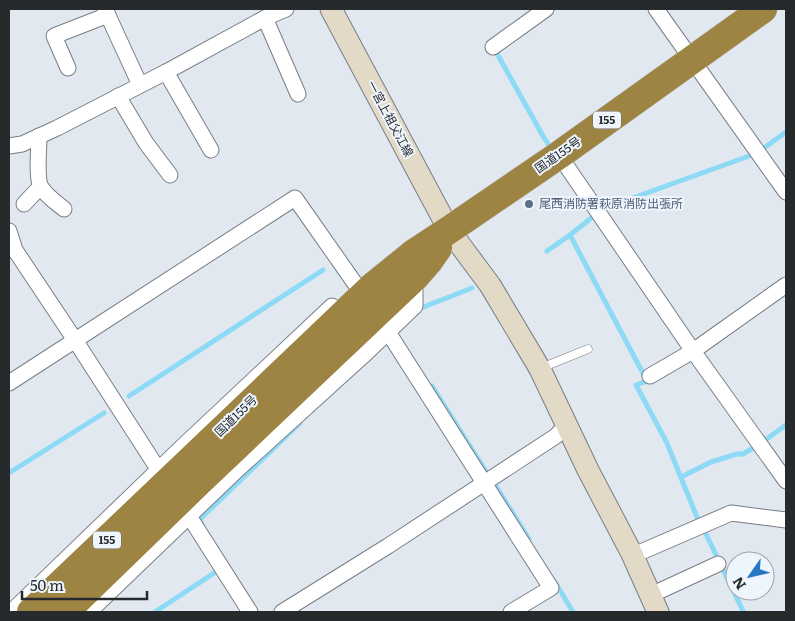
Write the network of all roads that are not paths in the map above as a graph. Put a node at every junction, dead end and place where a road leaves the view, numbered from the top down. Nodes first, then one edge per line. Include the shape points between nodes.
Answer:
1 (286, 9) edge
2 (332, 9) edge
3 (546, 9) edge
4 (656, 9) edge
5 (763, 9) edge
6 (107, 12) edge
7 (265, 18) junction
8 (493, 46) dead end
9 (692, 60) junction
10 (68, 68) dead end
11 (166, 72) junction
12 (140, 85) junction
13 (298, 94) dead end
14 (118, 96) junction
15 (39, 136) junction
16 (9, 146) edge
17 (211, 150) dead end
18 (559, 154) junction
19 (170, 175) dead end
20 (40, 187) junction
21 (786, 192) edge
22 (24, 204) dead end
23 (64, 209) dead end
24 (450, 230) junction
25 (9, 231) edge
26 (414, 277) junction
27 (786, 285) edge
28 (372, 287) junction
29 (388, 332) junction
30 (75, 340) junction
31 (588, 349) dead end
32 (693, 351) junction
33 (540, 369) junction
34 (650, 376) dead end
35 (9, 383) edge
36 (567, 424) junction
37 (180, 473) junction
38 (786, 480) edge
39 (484, 482) junction
40 (189, 516) junction
41 (786, 520) edge
42 (632, 554) junction
43 (718, 564) dead end
44 (654, 605) edge
45 (14, 612) edge
46 (31, 612) edge
47 (65, 612) edge
48 (89, 612) edge
49 (250, 612) edge
50 (282, 612) edge
51 (511, 612) edge

1 - 7 street
2 - 24 street, 一宮上祖父江線
3 - 8 street
4 - 9 street
5 - 9 highway, 国道155号 / 155
6 - 10 street via 54,36
6 - 12 street
7 - 11 street
7 - 13 street
9 - 18 highway, 国道155号 / 155
9 - 21 street
11 - 12 street
11 - 17 street
12 - 14 street
14 - 15 street
14 - 19 street via 146,144
15 - 16 street
15 - 20 street
18 - 24 highway, 国道155号 / 155
18 - 32 street
20 - 22 street
20 - 23 street
24 - 26 highway, 国道155号 / 155
24 - 28 highway, 国道155号 / 155 via 414,253
24 - 33 street, 一宮上祖父江線 via 490,285
25 - 30 street via 15,250
26 - 29 street via 415,306
26 - 37 highway, 国道155号 / 155
27 - 32 street
28 - 30 street via 356,285 295,198
28 - 37 highway, 国道155号 / 155
29 - 39 street
29 - 40 street
30 - 35 street
30 - 37 street
31 - 33 lane
32 - 34 street
32 - 38 street
33 - 36 street, 一宮上祖父江線
36 - 39 street via 556,436
36 - 42 street, 一宮上祖父江線
37 - 45 street
37 - 46 highway, 国道155号 / 155
37 - 47 highway, 国道155号 / 155
39 - 50 street
39 - 51 street via 551,588
40 - 48 street
40 - 49 street
41 - 42 street via 731,513
42 - 44 street, 一宮上祖父江線
43 - 44 street via 653,594

